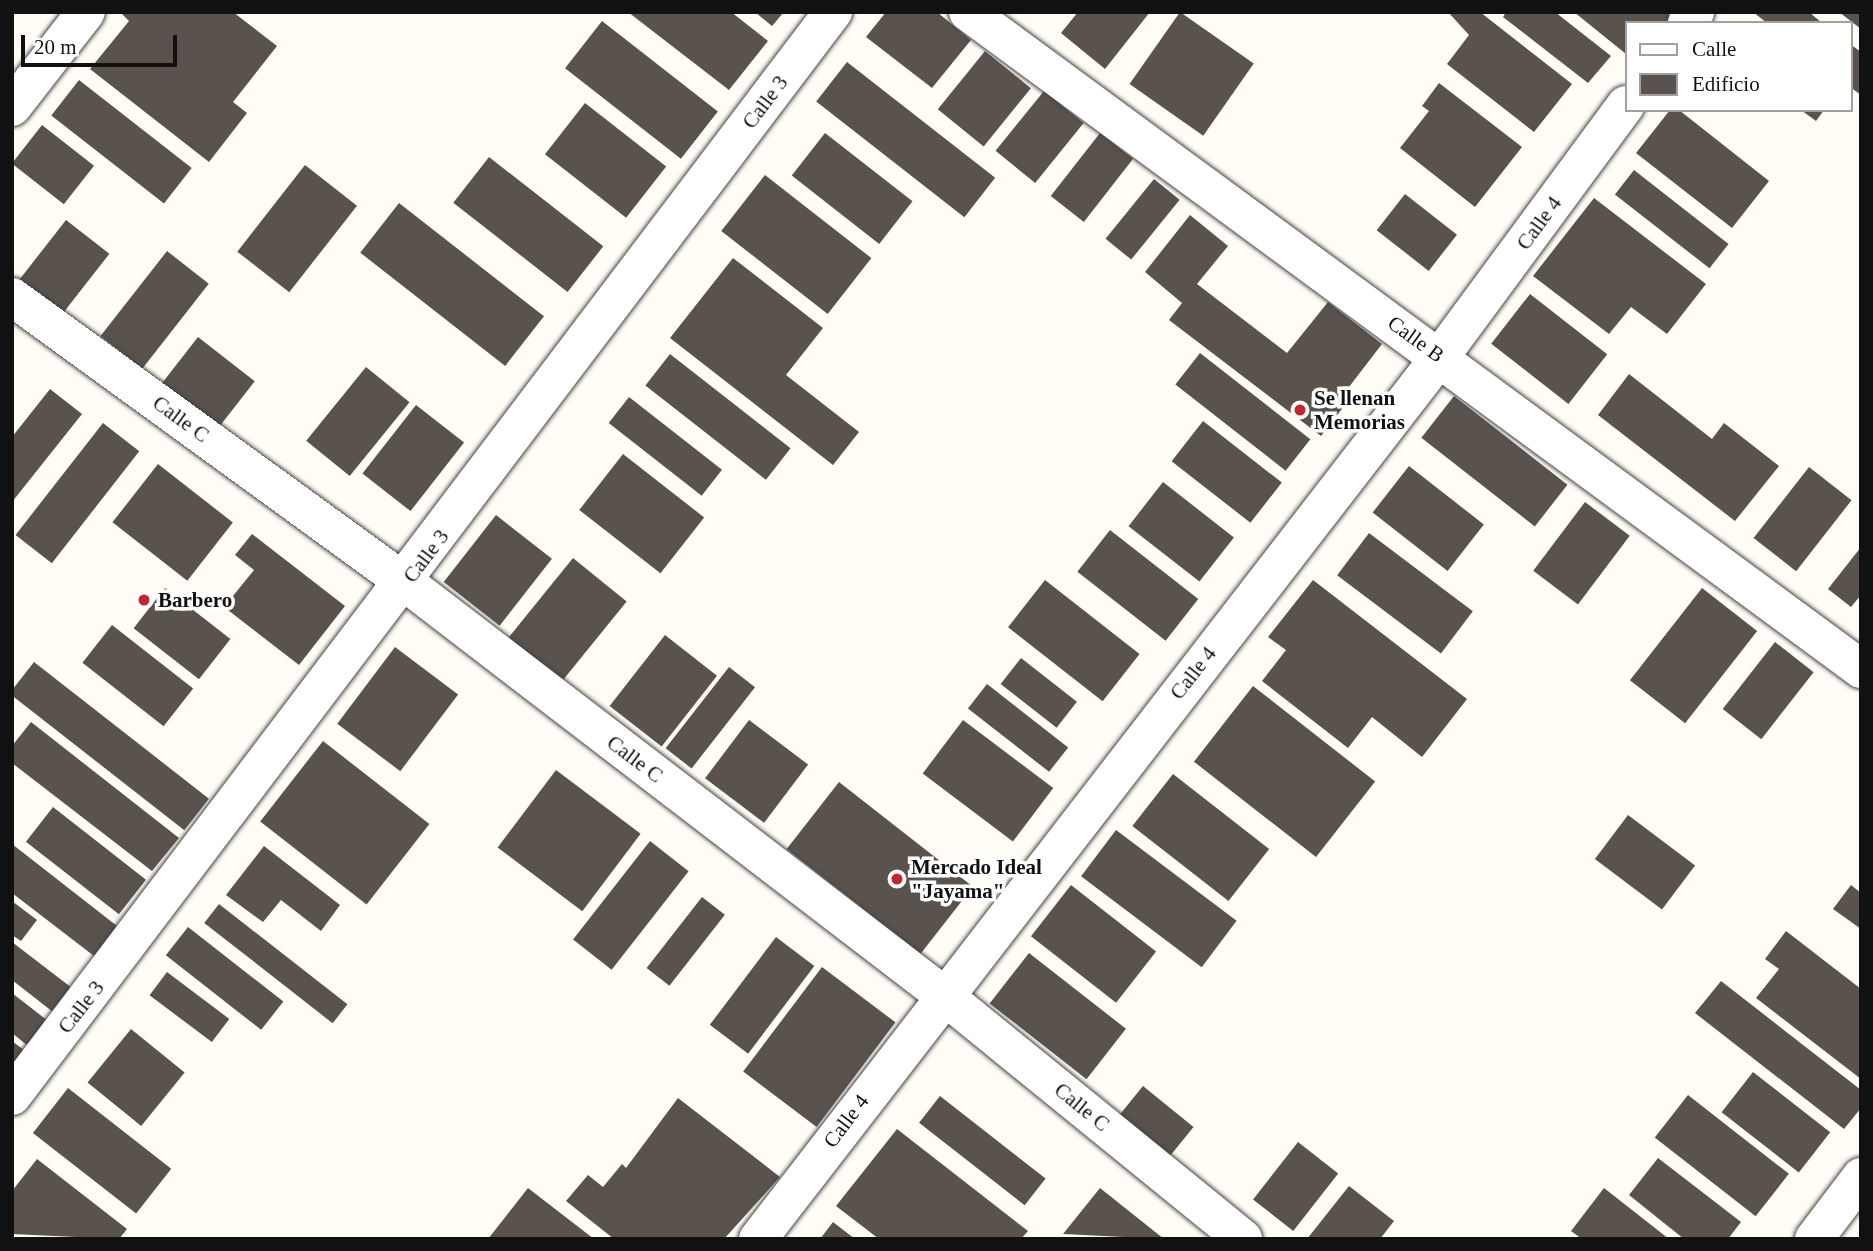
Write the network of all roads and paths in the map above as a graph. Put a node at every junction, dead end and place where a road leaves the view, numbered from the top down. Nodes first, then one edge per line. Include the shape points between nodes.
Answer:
1 (86, 12) edge
2 (833, 12) edge
3 (968, 12) edge
4 (12, 107) edge
5 (1624, 108) edge
6 (12, 297) edge
7 (1440, 357) junction
8 (406, 583) junction
9 (1861, 669) edge
10 (942, 994) junction
11 (12, 1096) edge
12 (1861, 1177) edge
13 (758, 1239) edge
14 (1243, 1239) edge
15 (1814, 1239) edge

1 - 4 street
2 - 8 street, Calle 3
3 - 7 street, Calle B
5 - 7 street, Calle 4
6 - 8 street, Calle C
7 - 9 street, Calle B
7 - 10 street, Calle 4
8 - 10 street, Calle C
8 - 11 street, Calle 3
10 - 13 street, Calle 4
10 - 14 street, Calle C
12 - 15 street

